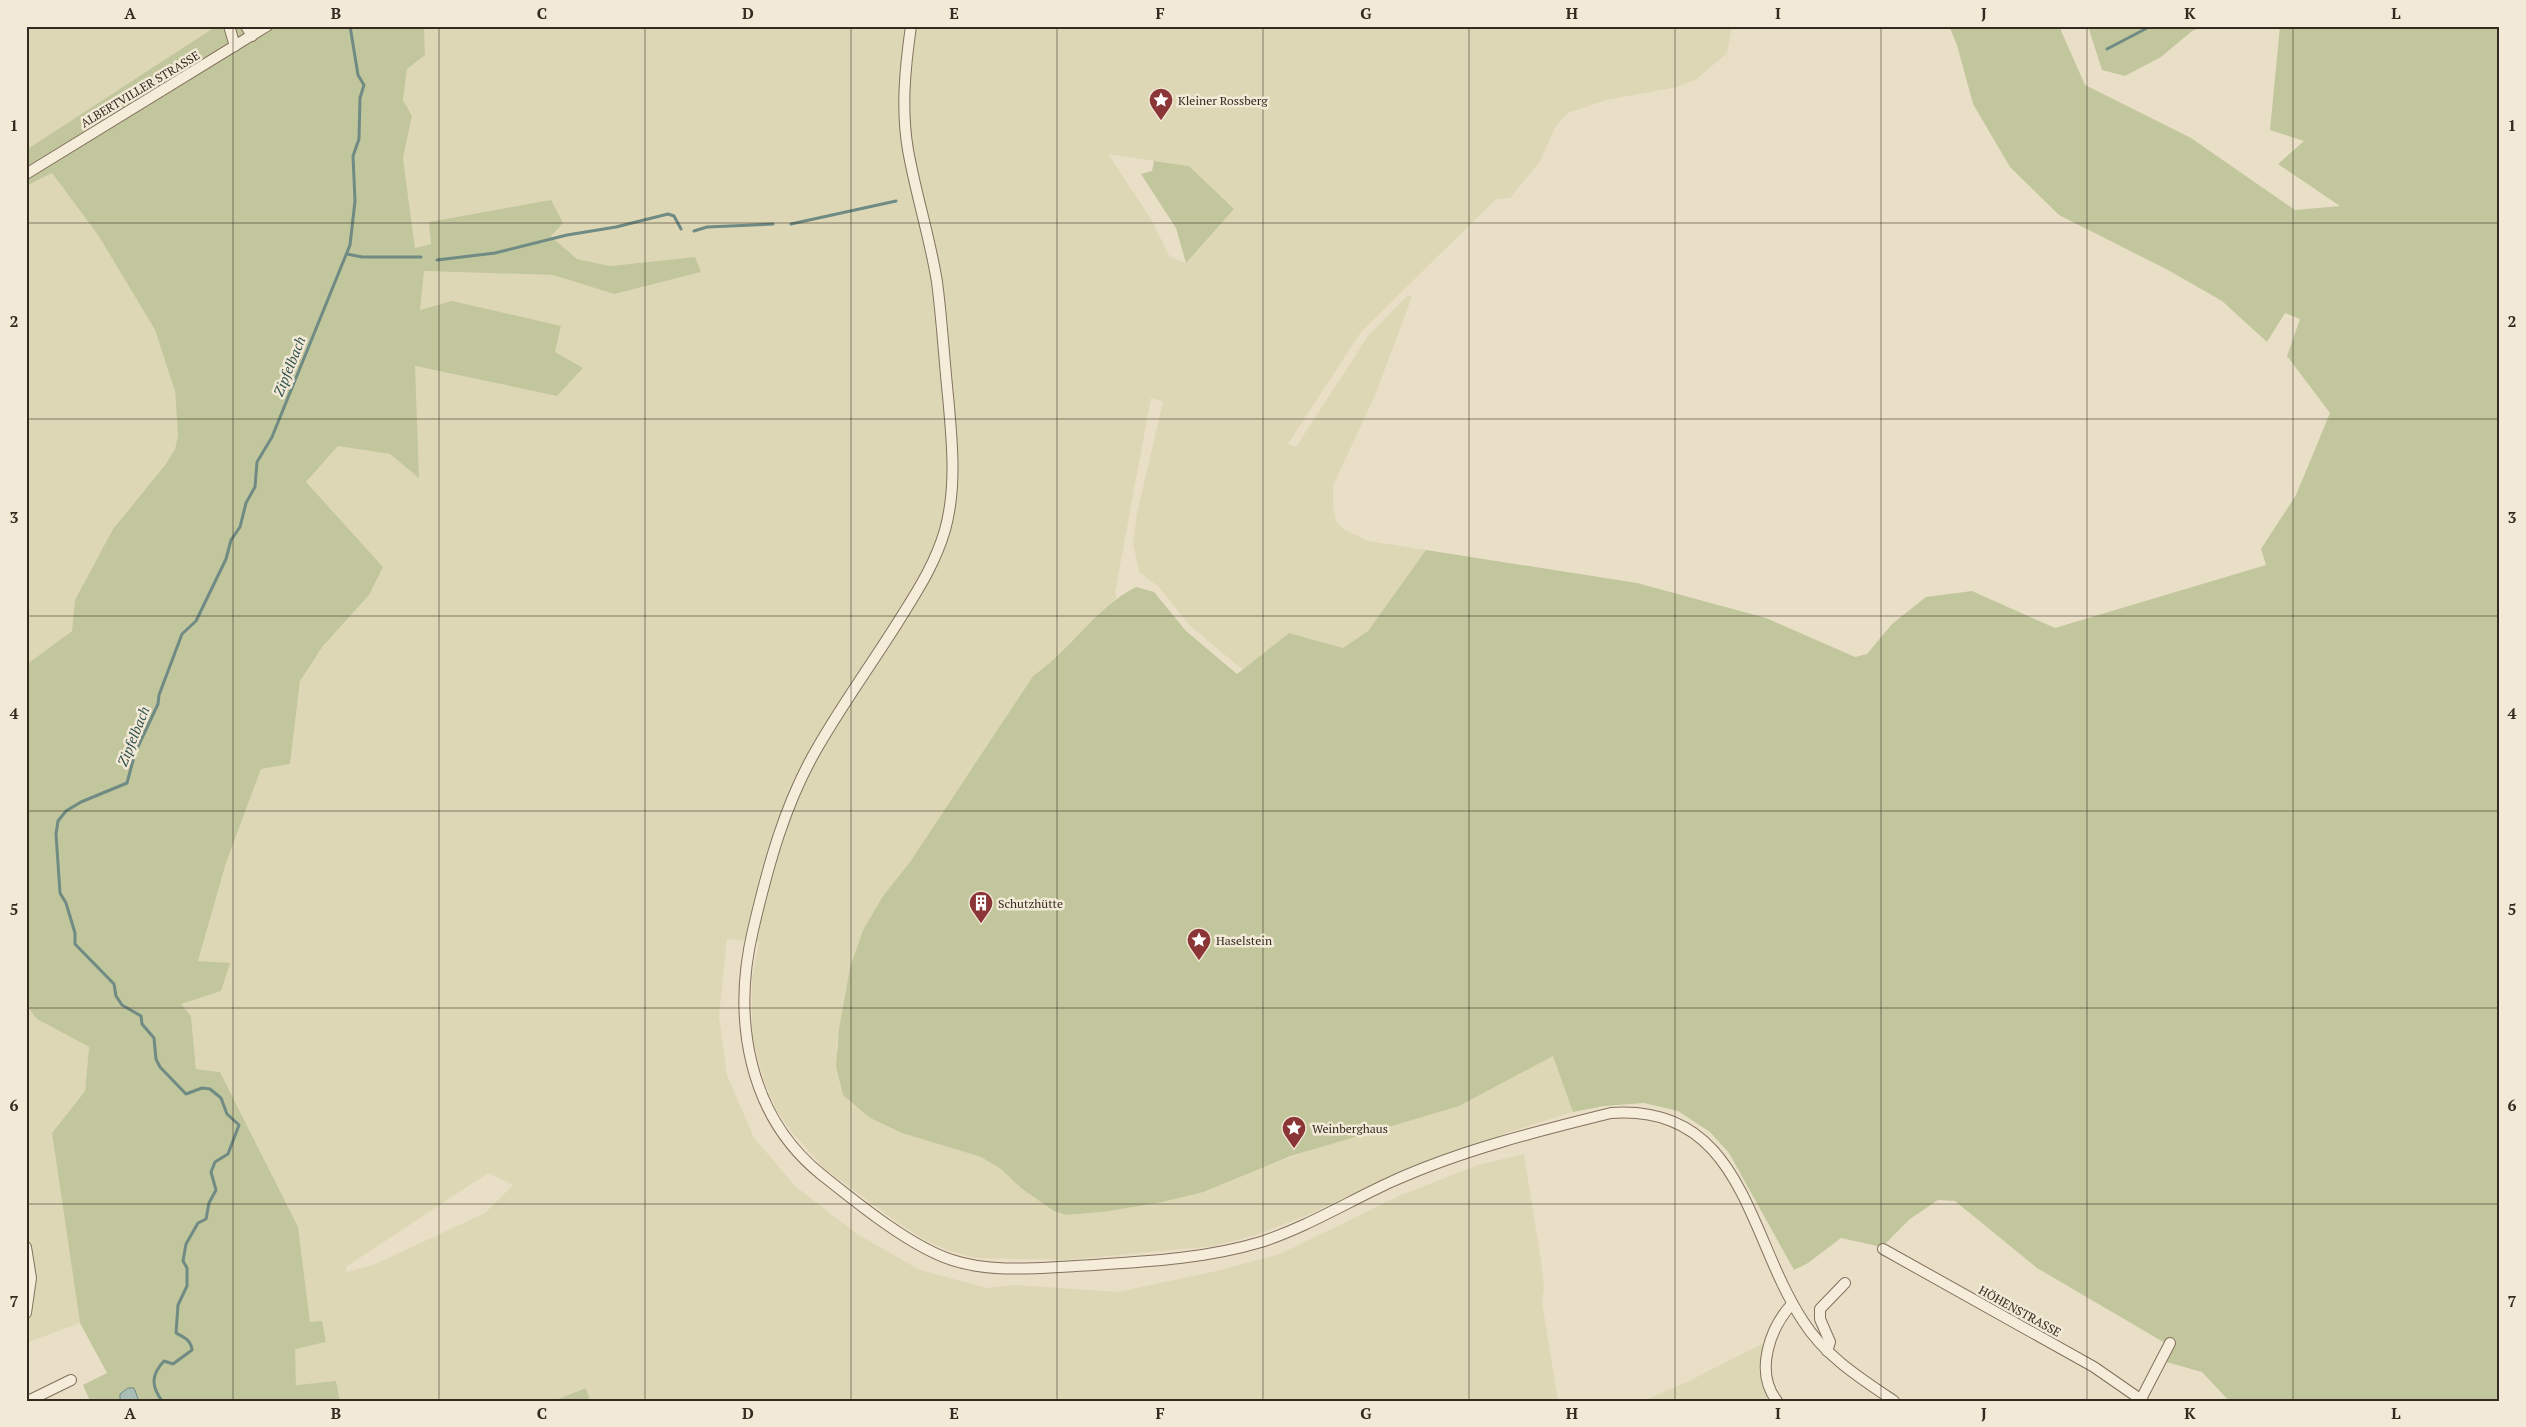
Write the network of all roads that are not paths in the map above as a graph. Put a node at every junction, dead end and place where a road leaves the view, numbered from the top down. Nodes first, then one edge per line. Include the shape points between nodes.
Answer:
1 (229, 26) edge
2 (246, 26) edge
3 (267, 26) edge
4 (911, 26) edge
5 (252, 36) junction
6 (235, 46) junction
7 (26, 174) edge
8 (26, 1247) edge
9 (1884, 1249) dead end
10 (1845, 1283) dead end
11 (1792, 1304) junction
12 (26, 1313) edge
13 (2170, 1343) dead end
14 (1827, 1351) junction
15 (71, 1380) dead end
16 (2141, 1400) edge
17 (28, 1401) edge
18 (1777, 1401) edge
19 (1894, 1401) edge

1 - 6 street
2 - 5 street
3 - 5 street, ALBERTVILLER STRASSE
4 - 11 street via 906,61 905,120 908,151 937,284 952,453 950,503 945,530 929,573 818,745 799,782 765,882 746,964 744,1019 751,1067 771,1116 784,1136 814,1169 923,1248 973,1266 1014,1268 1181,1258 1263,1241 1450,1159 1611,1113 1637,1111 1679,1122 1713,1148 1733,1176
5 - 6 street, ALBERTVILLER STRASSE
6 - 7 street, ALBERTVILLER STRASSE
8 - 12 street via 30,1264
9 - 16 street, HÖHENSTRASSE via 2094,1367
10 - 14 street via 1820,1309 1820,1319 1830,1342
11 - 14 street
11 - 18 street via 1778,1321 1768,1352 1767,1372
13 - 16 street
14 - 19 street
15 - 17 street

